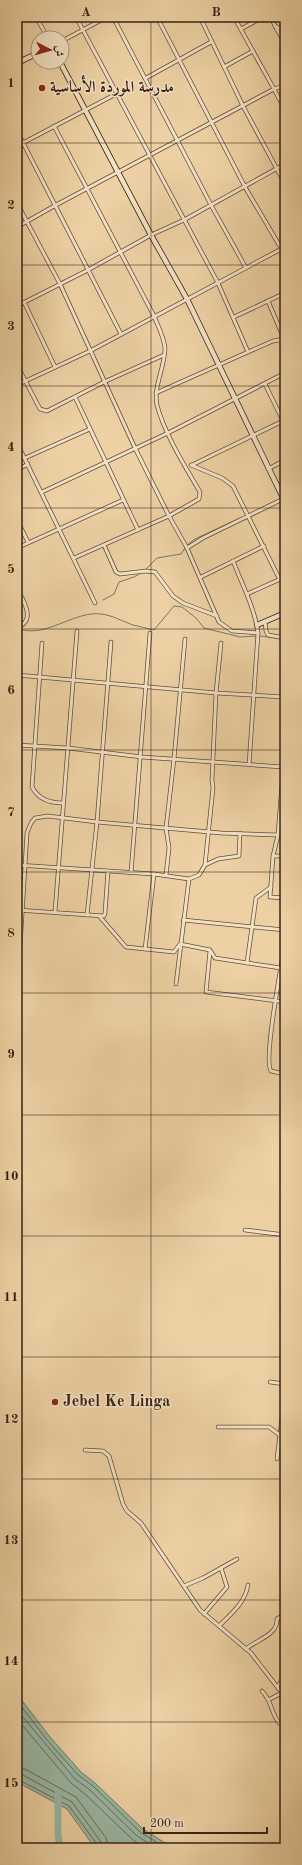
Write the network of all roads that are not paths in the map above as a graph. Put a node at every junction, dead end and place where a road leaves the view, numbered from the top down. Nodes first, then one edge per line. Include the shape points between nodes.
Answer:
1 (36, 17) edge
2 (76, 17) edge
3 (107, 17) edge
4 (113, 17) edge
5 (156, 17) edge
6 (200, 17) edge
7 (234, 17) edge
8 (263, 17) edge
9 (271, 17) edge
10 (275, 26) junction
11 (241, 29) junction
12 (43, 30) edge
13 (83, 30) junction
14 (285, 30) edge
15 (70, 37) edge
16 (211, 42) junction
17 (285, 43) edge
18 (253, 51) junction
19 (30, 57) edge
20 (180, 60) junction
21 (17, 63) edge
22 (224, 67) junction
23 (64, 70) edge
24 (146, 78) junction
25 (285, 85) edge
26 (274, 89) junction
27 (116, 94) junction
28 (243, 106) junction
29 (85, 110) junction
30 (285, 110) edge
31 (211, 123) junction
32 (54, 126) junction
33 (17, 131) edge
34 (178, 140) junction
35 (23, 142) junction
36 (17, 146) edge
37 (149, 155) junction
38 (285, 164) edge
39 (276, 169) junction
40 (118, 172) junction
41 (285, 184) edge
42 (245, 187) junction
43 (86, 189) junction
44 (17, 203) edge
45 (56, 205) junction
46 (211, 205) junction
47 (184, 220) junction
48 (27, 221) junction
49 (17, 227) edge
50 (151, 235) junction
51 (285, 247) edge
52 (281, 249) junction
53 (120, 252) junction
54 (285, 254) edge
55 (246, 268) junction
56 (88, 270) junction
57 (218, 283) junction
58 (60, 284) junction
59 (285, 293) edge
60 (187, 299) junction
61 (268, 301) junction
62 (24, 302) junction
63 (17, 306) edge
64 (154, 316) junction
65 (234, 317) junction
66 (121, 334) junction
67 (285, 340) edge
68 (90, 351) junction
69 (248, 352) junction
70 (164, 355) junction
71 (17, 365) edge
72 (218, 366) junction
73 (55, 367) junction
74 (285, 373) edge
75 (24, 381) junction
76 (104, 382) junction
77 (17, 384) edge
78 (265, 384) junction
79 (156, 393) junction
80 (75, 397) junction
81 (234, 400) junction
82 (284, 420) edge
83 (90, 429) junction
84 (168, 433) junction
85 (251, 435) junction
86 (17, 443) edge
87 (135, 448) junction
88 (24, 458) junction
89 (285, 460) edge
90 (106, 462) junction
91 (28, 464) junction
92 (191, 465) junction
93 (186, 468) junction
94 (268, 469) junction
95 (17, 470) edge
96 (42, 492) junction
97 (123, 500) junction
98 (284, 500) edge
99 (169, 516) junction
100 (248, 516) junction
101 (17, 520) edge
102 (59, 528) junction
103 (138, 530) junction
104 (28, 542) junction
105 (104, 545) junction
106 (264, 546) junction
107 (17, 548) edge
108 (187, 548) junction
109 (74, 558) junction
110 (233, 562) junction
111 (201, 577) junction
112 (285, 577) edge
113 (280, 580) junction
114 (17, 588) edge
115 (247, 594) junction
116 (95, 603) dead end
117 (285, 614) edge
118 (217, 616) junction
119 (265, 622) junction
120 (257, 625) junction
121 (17, 627) edge
122 (77, 631) dead end
123 (150, 633) dead end
124 (258, 633) junction
125 (285, 638) edge
126 (185, 639) dead end
127 (111, 642) dead end
128 (42, 643) dead end
129 (221, 643) dead end
130 (17, 675) edge
131 (40, 677) junction
132 (73, 680) junction
133 (108, 683) junction
134 (147, 687) junction
135 (181, 690) junction
136 (216, 693) junction
137 (252, 695) junction
138 (285, 697) edge
139 (17, 745) edge
140 (35, 746) junction
141 (285, 746) edge
142 (68, 748) junction
143 (103, 752) junction
144 (142, 757) junction
145 (174, 759) junction
146 (213, 762) junction
147 (249, 765) junction
148 (283, 767) junction
149 (63, 803) junction
150 (62, 817) junction
151 (279, 821) junction
152 (97, 822) junction
153 (285, 822) edge
154 (136, 825) junction
155 (166, 828) junction
156 (208, 831) junction
157 (240, 834) junction
158 (278, 835) junction
159 (273, 856) junction
160 (285, 856) edge
161 (17, 865) edge
162 (25, 865) junction
163 (206, 865) junction
164 (59, 867) junction
165 (92, 869) junction
166 (108, 871) junction
167 (132, 872) junction
168 (154, 874) junction
169 (166, 875) junction
170 (189, 879) junction
171 (270, 887) junction
172 (285, 898) edge
173 (17, 910) edge
174 (22, 910) junction
175 (55, 912) junction
176 (87, 915) junction
177 (100, 917) junction
178 (183, 920) junction
179 (252, 927) junction
180 (285, 930) edge
181 (285, 943) edge
182 (180, 944) junction
183 (20, 947) dead end
184 (146, 949) junction
185 (210, 950) junction
186 (247, 963) junction
187 (281, 968) junction
188 (176, 984) dead end
189 (276, 1001) junction
190 (285, 1002) edge
191 (285, 1074) edge
192 (245, 1230) dead end
193 (285, 1235) edge
194 (270, 1382) dead end
195 (285, 1384) edge
196 (285, 1394) edge
197 (218, 1427) dead end
198 (280, 1435) junction
199 (285, 1439) edge
200 (85, 1450) dead end
201 (277, 1459) dead end
202 (237, 1559) dead end
203 (221, 1568) junction
204 (248, 1585) dead end
205 (184, 1586) junction
206 (204, 1614) junction
207 (285, 1614) edge
208 (219, 1626) junction
209 (246, 1649) junction
210 (285, 1676) edge
211 (278, 1686) junction
212 (262, 1691) dead end
213 (282, 1693) junction
214 (285, 1697) edge
215 (270, 1698) junction
216 (285, 1728) edge

1 - 12 street
2 - 13 street
3 - 13 street
4 - 24 street
5 - 20 street
6 - 16 street
7 - 11 street
8 - 11 street
9 - 10 street
10 - 14 street
10 - 17 street
11 - 18 street
13 - 15 street
13 - 27 street
16 - 20 street
16 - 22 street
18 - 22 street
18 - 26 street
19 - 21 main road
20 - 24 street
20 - 31 street
22 - 28 street
23 - 29 main road
24 - 34 street
25 - 26 street
26 - 28 street
26 - 30 street
27 - 29 street
27 - 37 street
28 - 31 street
28 - 39 street
29 - 32 street
29 - 40 main road
31 - 34 street
31 - 42 street
32 - 35 street
32 - 43 street
33 - 35 street
34 - 37 street
34 - 46 street
35 - 36 street
35 - 45 street
37 - 40 street
37 - 47 street
38 - 39 street
39 - 41 street
39 - 42 street
40 - 43 street
40 - 50 main road
42 - 46 street
42 - 52 street
43 - 45 street
43 - 53 street
44 - 48 street
45 - 48 street
45 - 56 street
46 - 47 street
46 - 55 street
47 - 50 street
47 - 57 street
48 - 49 street
48 - 58 street
50 - 53 street
50 - 60 main road
51 - 52 street
52 - 54 street
52 - 55 street
53 - 56 street
53 - 64 street
55 - 57 street
56 - 58 street
56 - 66 street
57 - 60 street
57 - 65 street
58 - 62 street
58 - 68 street
59 - 61 street
60 - 64 street
60 - 72 main road
61 - 65 street
61 - 67 street
62 - 63 street
62 - 73 street
64 - 66 street
64 - 70 street via 163,339
65 - 69 street
66 - 68 street
67 - 69 street via 273,341
68 - 73 street
68 - 76 street
69 - 72 street
70 - 76 street
70 - 79 street
71 - 75 street
72 - 79 street
72 - 81 main road
73 - 75 street
74 - 78 street
75 - 77 street
75 - 80 street via 43,411
76 - 80 street
76 - 87 street
78 - 81 street
78 - 82 street
79 - 84 street via 157,405
80 - 83 street
81 - 84 street
81 - 85 main road
82 - 85 street
83 - 88 street
83 - 90 street
84 - 87 street
84 - 93 street
85 - 92 street
85 - 94 main road
86 - 88 street
87 - 90 street
87 - 99 street
88 - 91 street
89 - 94 street
90 - 96 street
90 - 97 street
91 - 95 street
91 - 96 street
92 - 93 street
92 - 100 street via 229,482
93 - 99 street via 200,492 199,499
94 - 98 main road
96 - 102 street
97 - 102 street
97 - 103 street
98 - 100 street
99 - 103 street
99 - 108 street
100 - 106 street
100 - 108 street
101 - 104 street
102 - 104 street
102 - 109 street
103 - 105 street
104 - 107 street
105 - 109 street
105 - 118 street via 116,572 154,572 173,596 183,603
106 - 110 street
106 - 113 street
108 - 111 street
109 - 116 street
110 - 111 street
110 - 115 street
111 - 118 street
112 - 113 street
113 - 115 street
114 - 121 street via 28,613 26,622
115 - 120 street
117 - 119 main road
118 - 124 street via 219,622 232,631
119 - 120 main road
119 - 125 street via 268,635
120 - 124 street
122 - 132 street
123 - 134 street
124 - 137 street
126 - 135 street
127 - 133 street
128 - 131 street
129 - 136 street
130 - 131 street
131 - 132 street
131 - 140 street
132 - 133 street
132 - 142 street
133 - 134 street
133 - 143 street
134 - 135 street
134 - 144 street
135 - 136 street
135 - 145 street
136 - 137 street
136 - 146 street
137 - 138 street
137 - 147 street
139 - 140 street
140 - 142 street
140 - 149 street via 33,789 49,801
141 - 148 street
142 - 143 street
142 - 149 street
143 - 144 street
143 - 152 street
144 - 145 street
144 - 154 street
145 - 146 street
145 - 155 street
146 - 147 street
146 - 156 street
147 - 148 street
148 - 151 street
149 - 150 street
150 - 152 street
150 - 162 street via 42,816 35,818 31,823 27,833
150 - 164 street
151 - 153 street
151 - 158 street
152 - 154 street
152 - 165 street
154 - 155 street
154 - 167 street
155 - 156 street
155 - 169 street via 169,848
156 - 157 street
156 - 163 street
157 - 158 street
157 - 163 street via 239,856 218,858
158 - 159 street
159 - 160 street
159 - 171 street
161 - 162 street
162 - 164 street
162 - 174 street
163 - 170 street via 199,875
164 - 165 street
164 - 175 street
165 - 166 street
165 - 176 street
166 - 167 street
166 - 177 street via 105,913
167 - 168 street
168 - 169 street
168 - 184 street
169 - 170 street
170 - 178 street
171 - 172 street via 270,897
171 - 179 street via 256,898
173 - 174 street
174 - 175 street
174 - 183 street
175 - 176 street
176 - 177 street
177 - 184 street via 126,947
178 - 179 street
178 - 182 street
179 - 180 street
179 - 186 street
181 - 187 street
182 - 184 street via 174,952
182 - 185 street
182 - 188 street
185 - 186 street via 215,958
185 - 189 street via 206,992
186 - 187 street
187 - 189 street
189 - 190 street
189 - 191 street via 268,1063 271,1071
192 - 193 street
194 - 195 street
196 - 198 street
197 - 198 street via 269,1427
198 - 199 street
198 - 201 street
200 - 205 street via 103,1451 109,1456 127,1511 141,1523
202 - 203 street
203 - 205 street
203 - 206 street via 227,1587
204 - 208 street via 243,1602
205 - 206 street
206 - 208 street
207 - 209 street via 277,1619 277,1625 272,1631
208 - 209 street
209 - 211 street
210 - 211 street
211 - 213 street
212 - 215 street
213 - 214 street
213 - 215 street
215 - 216 street via 275,1718

